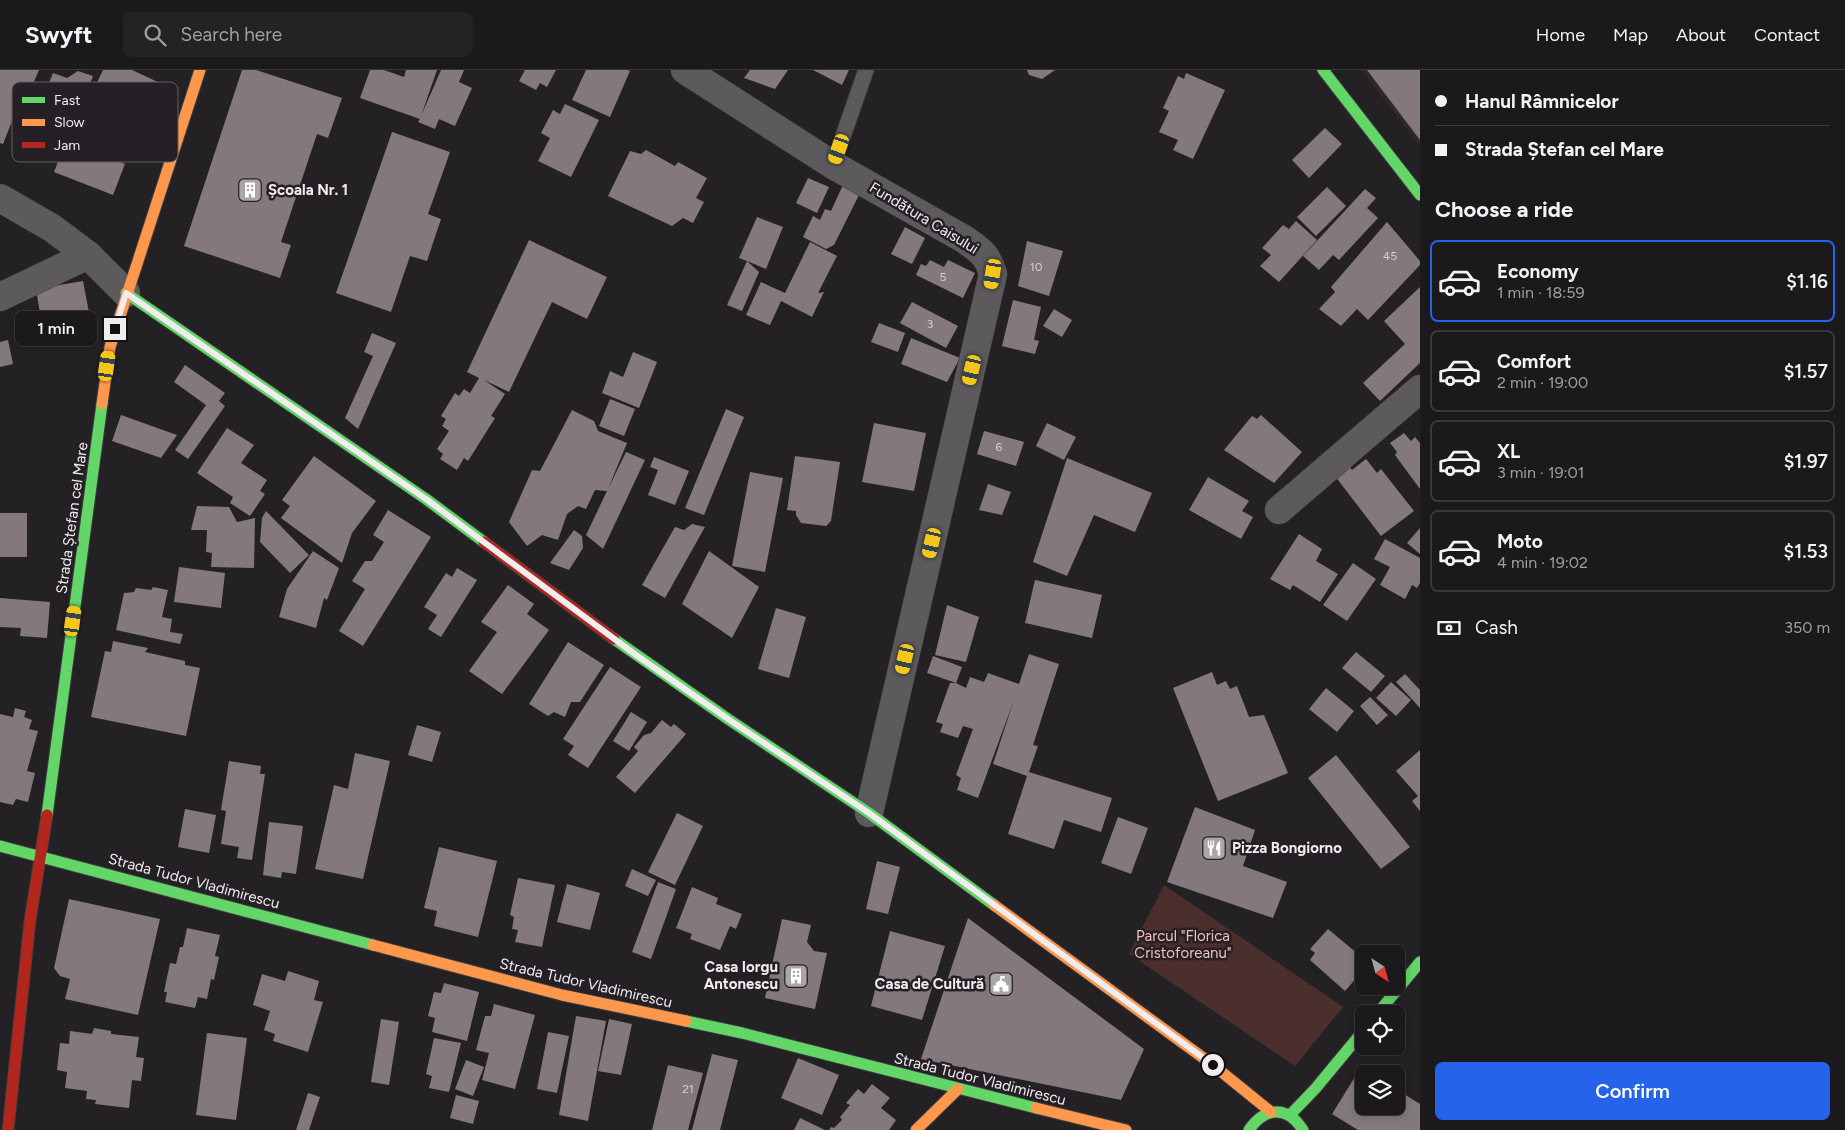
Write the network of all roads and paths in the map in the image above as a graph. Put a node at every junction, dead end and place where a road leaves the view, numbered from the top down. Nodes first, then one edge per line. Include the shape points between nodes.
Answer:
1 (200, 70) edge
2 (685, 70) edge
3 (866, 70) edge
4 (1323, 70) edge
5 (178, 136) edge
6 (169, 162) edge
7 (833, 165) junction
8 (1420, 195) edge
9 (0, 198) edge
10 (88, 255) junction
11 (126, 293) junction
12 (0, 297) edge
13 (1420, 389) edge
14 (1279, 510) dead end
15 (869, 813) junction
16 (0, 846) edge
17 (41, 856) junction
18 (1420, 962) edge
19 (1384, 1005) edge
20 (1355, 1041) edge
21 (958, 1089) junction
22 (1271, 1112) junction
23 (1290, 1115) junction
24 (8, 1130) edge
25 (916, 1130) edge
26 (1126, 1130) edge
27 (1249, 1130) edge
28 (1303, 1130) edge

1 - 5 street, Strada Ștefan cel Mare
2 - 7 street, Fundătura Caisului
3 - 7 lane
4 - 8 street
6 - 11 street, Strada Ștefan cel Mare
7 - 15 street, Fundătura Caisului via 978,248 988,258 993,274
9 - 10 street via 52,228
10 - 11 street
10 - 12 street
11 - 15 street via 426,499 621,644
11 - 17 street, Strada Ștefan cel Mare via 110,347
13 - 14 street
15 - 22 street via 1213,1065
16 - 17 street, Strada Tudor Vladimirescu
17 - 21 street, Strada Tudor Vladimirescu via 562,995 742,1033
17 - 24 street, Strada Ștefan cel Mare via 30,921
18 - 19 street
20 - 23 street
21 - 25 street
21 - 26 street, Strada Tudor Vladimirescu
22 - 23 street
22 - 27 street via 1259,1117
23 - 28 street

